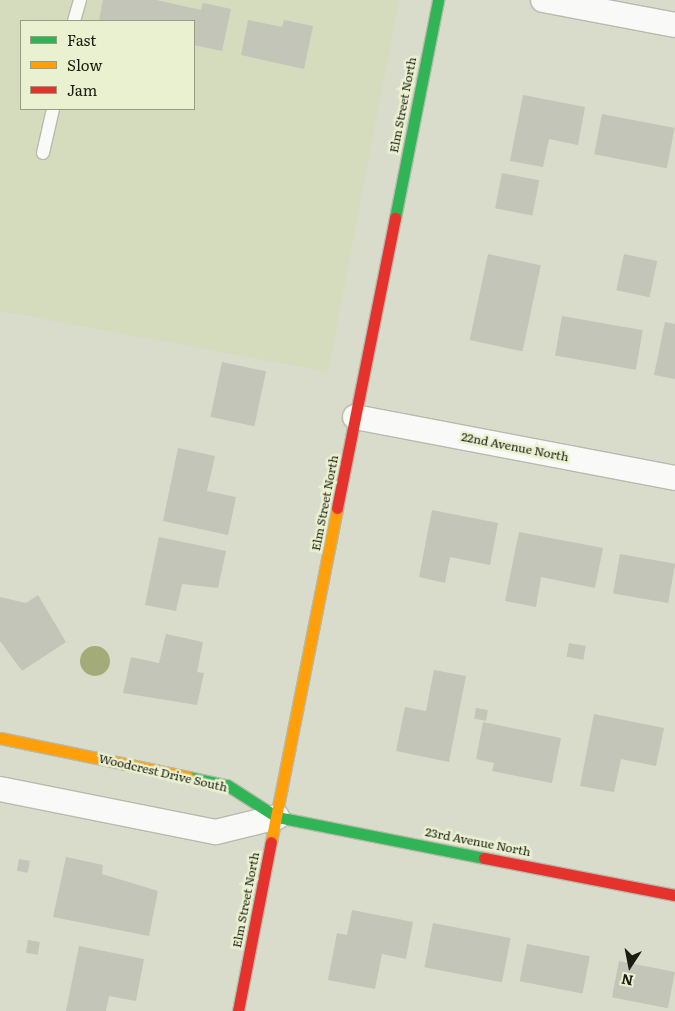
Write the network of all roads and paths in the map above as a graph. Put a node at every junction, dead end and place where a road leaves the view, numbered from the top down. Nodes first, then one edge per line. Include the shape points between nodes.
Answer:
1 (80, 0) edge
2 (438, 0) edge
3 (543, 0) edge
4 (74, 20) edge
5 (675, 26) edge
6 (53, 110) edge
7 (43, 154) dead end
8 (356, 417) junction
9 (675, 478) edge
10 (0, 738) edge
11 (0, 789) edge
12 (277, 817) junction
13 (675, 894) edge
14 (238, 1011) edge

1 - 4 lane
2 - 8 street, Elm Street North
3 - 5 street
6 - 7 lane
8 - 9 street, 22nd Avenue North
8 - 12 street, Elm Street North
10 - 12 street, Woodcrest Drive South via 227,785
11 - 12 street via 216,832
12 - 13 street, 23rd Avenue North
12 - 14 street, Elm Street North

